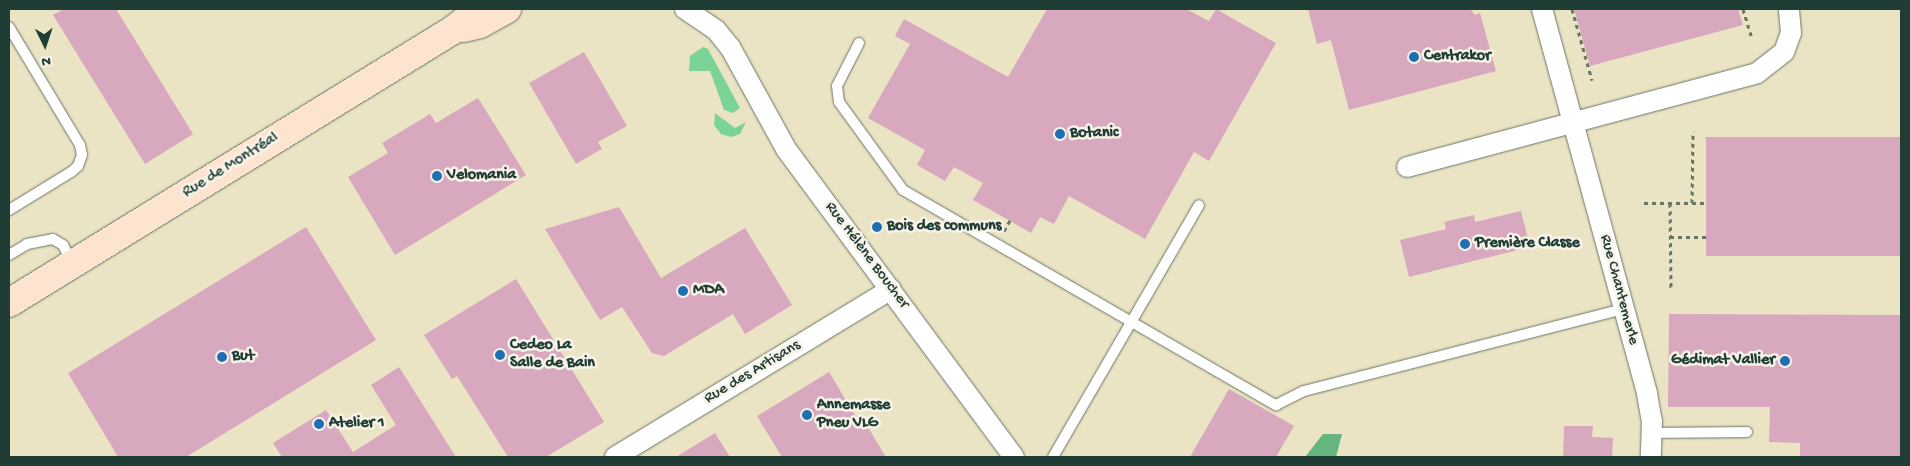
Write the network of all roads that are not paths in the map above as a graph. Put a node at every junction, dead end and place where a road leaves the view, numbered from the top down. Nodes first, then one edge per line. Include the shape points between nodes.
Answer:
1 (480, 9) edge
2 (507, 9) edge
3 (685, 9) edge
4 (713, 9) edge
5 (1542, 9) edge
6 (1789, 9) edge
7 (9, 27) edge
8 (453, 30) junction
9 (860, 43) dead end
10 (730, 47) junction
11 (1573, 124) junction
12 (1407, 167) dead end
13 (1199, 205) dead end
14 (9, 210) edge
15 (9, 255) edge
16 (72, 264) junction
17 (891, 289) junction
18 (9, 303) edge
19 (1624, 309) junction
20 (1132, 322) junction
21 (1652, 432) junction
22 (1747, 432) dead end
23 (616, 457) edge
24 (1014, 457) edge
25 (1053, 457) edge
26 (1652, 457) edge

1 - 8 street, Rue de Montréal
2 - 8 street, Rue de Montréal via 480,24
3 - 10 street, Rue Hélène Boucher via 711,26
4 - 10 street, Rue Hélène Boucher
5 - 11 street, Rue Chantemerle
6 - 11 street via 1789,42 1784,52 1757,73
7 - 14 lane via 78,140 82,155 78,166 71,172
8 - 16 street, Rue de Montréal
9 - 20 lane via 838,86 839,102 903,190
10 - 17 street, Rue Hélène Boucher via 786,149
11 - 12 street
11 - 19 street, Rue Chantemerle
13 - 20 lane
15 - 16 lane via 27,244 53,239 63,245
16 - 18 street, Rue de Montréal
17 - 23 street, Rue des Artisans
17 - 24 street, Rue Hélène Boucher
19 - 20 lane via 1304,392 1276,405
19 - 21 street, Rue Chantemerle via 1647,394
20 - 25 lane
21 - 22 lane
21 - 26 street, Rue Chantemerle

